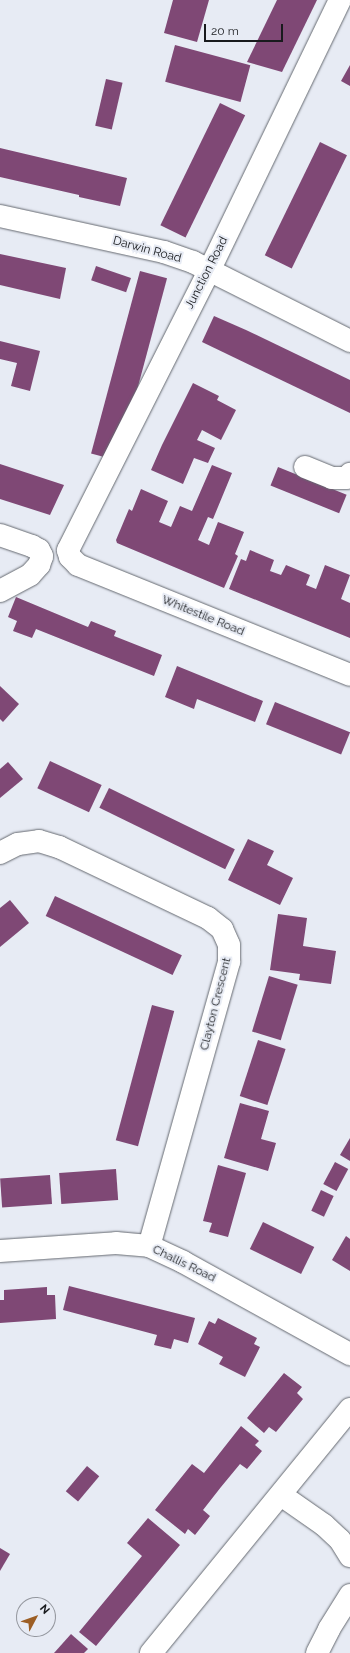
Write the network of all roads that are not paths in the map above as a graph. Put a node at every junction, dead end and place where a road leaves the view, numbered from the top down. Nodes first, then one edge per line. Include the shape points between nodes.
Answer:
1 (340, 0) edge
2 (0, 216) edge
3 (209, 271) junction
4 (350, 340) edge
5 (305, 467) dead end
6 (350, 474) edge
7 (0, 535) edge
8 (69, 545) joint
9 (0, 591) edge
10 (350, 675) edge
11 (0, 853) edge
12 (149, 1246) junction
13 (0, 1251) edge
14 (350, 1354) edge
15 (350, 1409) edge
16 (281, 1495) junction
17 (350, 1556) edge
18 (350, 1595) edge
19 (150, 1653) edge
20 (317, 1653) edge

1 - 3 street, Junction Road
2 - 3 street, Darwin Road via 164,252 193,262
3 - 4 street, Darwin Road
3 - 8 street, Junction Road
5 - 6 street via 332,478 346,478
7 - 9 street via 32,546 39,550 42,556 39,565 30,575
8 - 10 street, Whitestile Road via 70,557 78,565
11 - 12 street, Clayton Crescent via 18,844 39,841 59,847 208,918 222,929 229,946 229,962
12 - 13 street, Challis Road via 116,1243
12 - 14 street, Challis Road
15 - 16 street
16 - 17 street via 340,1540
16 - 19 street
18 - 20 street

